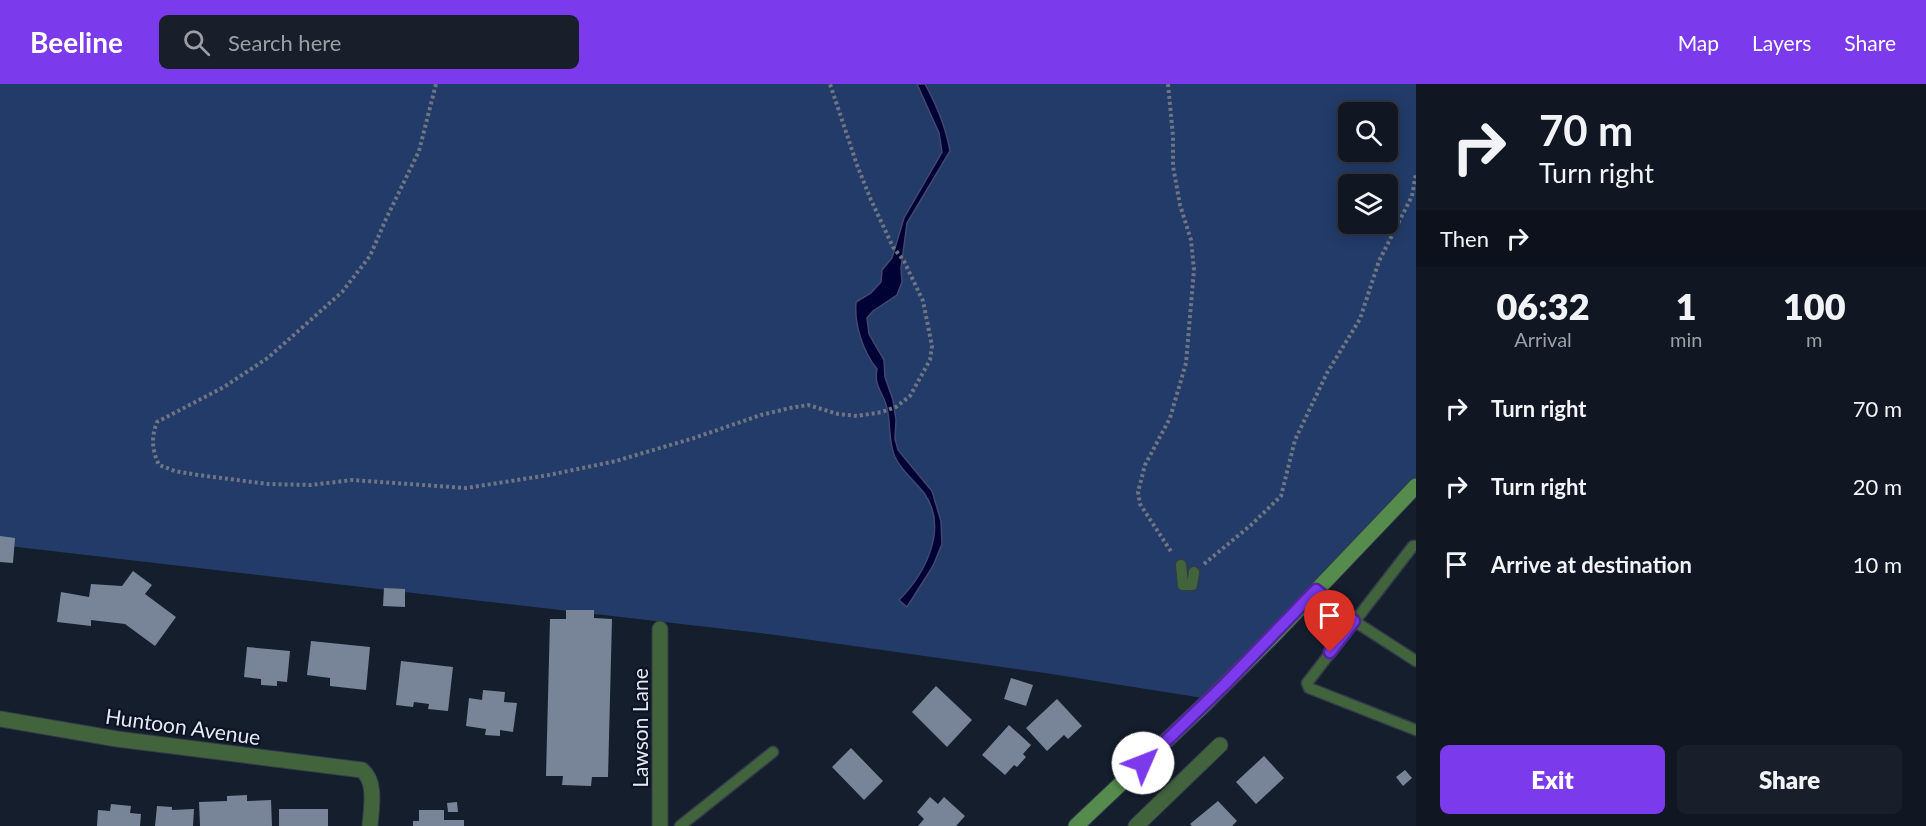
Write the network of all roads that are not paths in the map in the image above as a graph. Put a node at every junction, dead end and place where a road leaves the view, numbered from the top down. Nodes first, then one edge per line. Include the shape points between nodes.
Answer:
1 (1416, 486) edge
2 (1414, 546) edge
3 (1181, 565) road end
4 (1194, 572) road end
5 (1316, 590) junction
6 (1354, 621) junction
7 (660, 629) dead end
8 (1416, 661) edge
9 (0, 719) edge
10 (1416, 730) edge
11 (1220, 745) dead end
12 (773, 752) dead end
13 (1081, 825) edge
14 (370, 826) edge
15 (660, 826) edge
16 (680, 826) edge
17 (1136, 826) edge

1 - 5 street
2 - 6 lane
3 - 4 lane via 1183,585 1192,585
5 - 6 lane
5 - 13 street
6 - 8 lane
6 - 10 lane via 1307,683 1308,688
7 - 15 street, Lawson Lane
9 - 14 street, Huntoon Avenue via 117,739 362,770 370,781
11 - 17 street
12 - 16 lane

